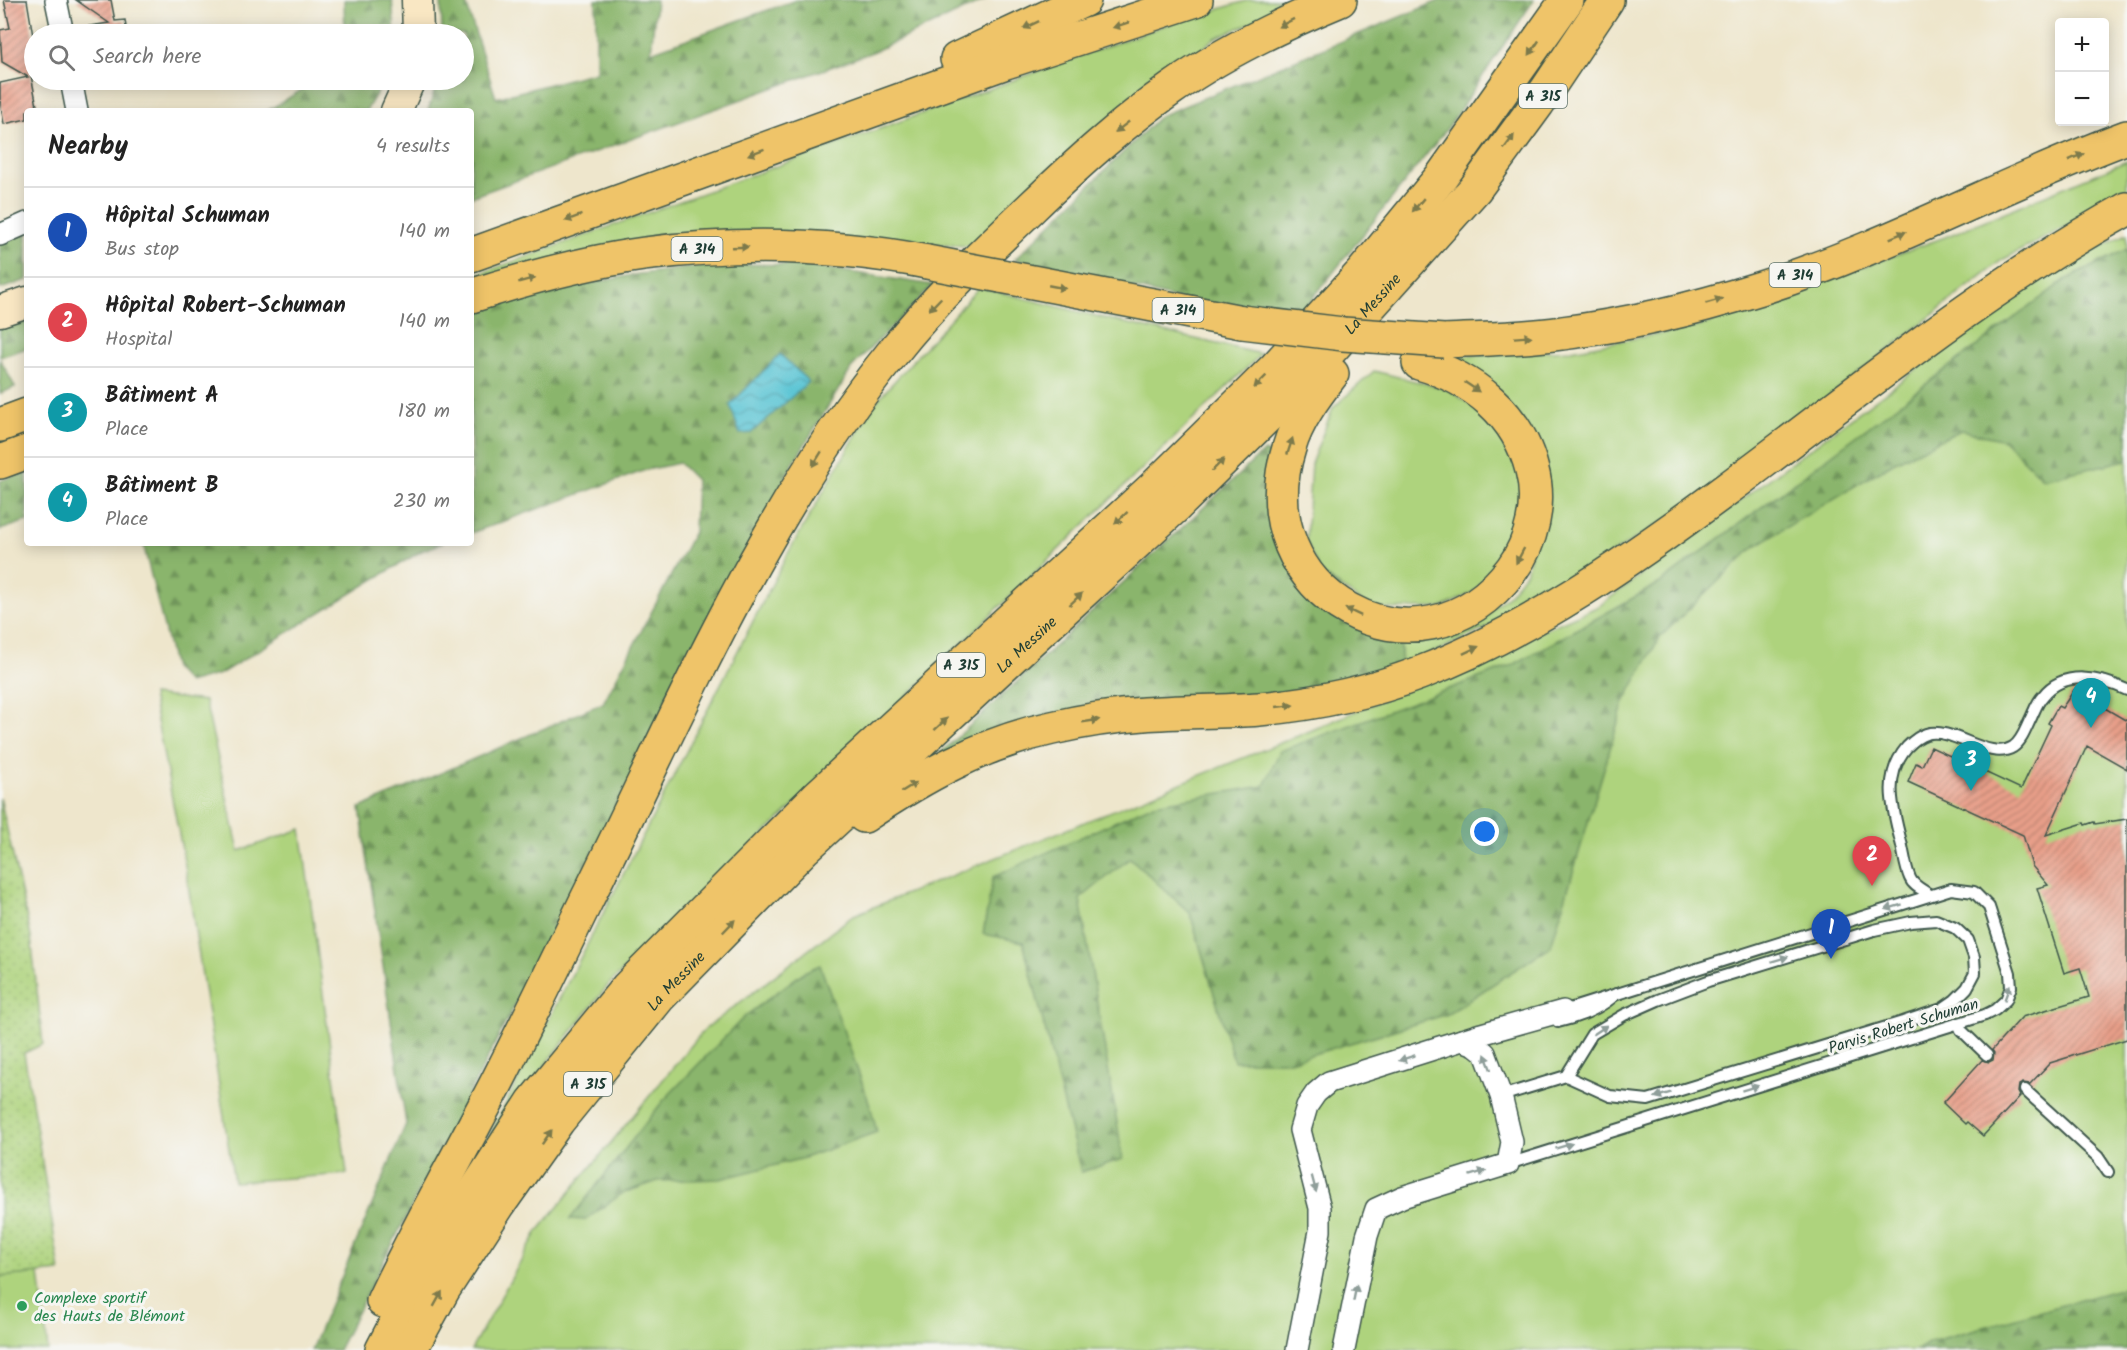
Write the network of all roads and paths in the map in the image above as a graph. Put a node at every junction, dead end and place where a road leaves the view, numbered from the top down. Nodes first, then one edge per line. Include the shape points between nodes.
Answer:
1 (56, 0) edge
2 (417, 0) edge
3 (1084, 0) edge
4 (1196, 0) edge
5 (1340, 0) edge
6 (1567, 0) edge
7 (1607, 0) edge
8 (61, 24) edge
9 (418, 24) edge
10 (73, 90) edge
11 (405, 90) edge
12 (76, 108) edge
13 (397, 108) edge
14 (812, 132) junction
15 (2127, 136) edge
16 (1475, 189) junction
17 (2127, 209) edge
18 (24, 224) edge
19 (0, 235) edge
20 (474, 254) edge
21 (474, 295) edge
22 (24, 303) edge
23 (0, 311) edge
24 (1237, 327) junction
25 (24, 415) edge
26 (0, 425) edge
27 (24, 453) edge
28 (0, 462) edge
29 (2127, 690) edge
30 (805, 848) junction
31 (1930, 895) junction
32 (1618, 992) junction
33 (1563, 1011) joint
34 (1522, 1023) junction
35 (1959, 1023) junction
36 (1462, 1040) junction
37 (1987, 1055) dead end
38 (1566, 1076) junction
39 (2025, 1090) dead end
40 (1501, 1096) junction
41 (1508, 1164) junction
42 (2108, 1172) dead end
43 (361, 1350) edge
44 (382, 1350) edge
45 (410, 1350) edge
46 (1297, 1350) edge
47 (1344, 1350) edge

1 - 8 street
2 - 9 street
3 -> 14 highway via 860,99
4 -> 14 highway via 1006,62
5 -> 43 highway via 1232,51 1173,87 1117,130 971,266 893,351 860,395 831,435 749,574 500,1076 400,1265
6 -> 44 highway, La Messine / A 315 via 1443,176 1276,367 1152,489 818,796 627,988 533,1102 420,1277
16 -> 7 highway, La Messine / A 315
10 - 12 street
11 - 13 street
14 -> 20 highway
24 -> 15 highway, A 314, bridge via 1444,341 1561,334 1614,325 1762,288 1906,232
24 -> 16 highway via 1393,357 1432,366 1482,393 1516,429 1529,457 1536,497 1532,523 1516,564 1491,594 1458,615 1438,622 1393,625 1372,620 1319,590 1288,539 1283,473 1296,429 1320,389
30 -> 16 highway, La Messine / A 315 via 1185,498 1297,387
30 -> 17 highway via 855,823 931,773 969,754 1048,728 1142,714 1312,703 1420,673 1497,638 1665,535 1937,330 2059,248
18 - 19 street
21 -> 24 highway, A 314, bridge via 644,254 785,247 854,250 927,262 1114,298
22 - 23 street
25 - 26 highway
27 - 28 highway
29 - 31 lane via 2090,678 2060,682 2042,696 2014,747 2003,750 1991,750 1941,732 1924,734 1912,742 1895,768 1890,785 1892,802 1910,879
45 -> 30 highway, La Messine / A 315 via 443,1290 558,1121 659,997
31 -> 32 lane, Parvis Robert Schuman
35 -> 31 lane, Parvis Robert Schuman via 1995,1010 2006,1000 2011,987 2010,973 1983,899 1963,889
32 - 33 lane, Parvis Robert Schuman
32 - 34 lane, Parvis Robert Schuman via 1604,1005 1572,1018 1548,1024
33 - 34 street
34 - 36 street
35 - 37 lane via 1961,1030
41 -> 35 lane, Parvis Robert Schuman
40 -> 36 street via 1485,1053
36 -> 46 street via 1329,1082 1307,1106 1300,1130 1320,1208 1320,1231
38 -> 38 lane, Parvis Robert Schuman via 1592,1034 1624,1015 1708,981 1840,940 1911,922 1936,920 1955,928 1968,940 1974,957 1975,973 1967,988 1942,1009 1648,1100 1610,1096
38 - 40 lane
39 - 42 lane via 2098,1157
40 - 41 street via 1512,1142
47 -> 41 street via 1366,1236 1376,1209

